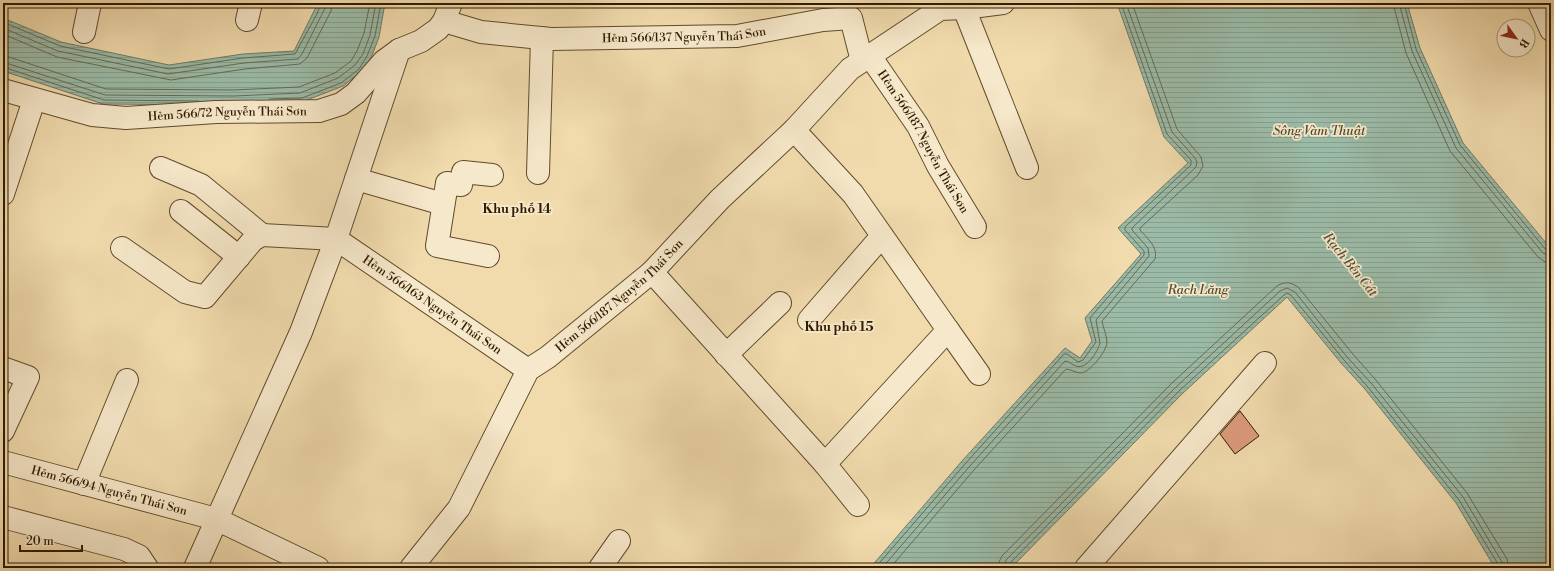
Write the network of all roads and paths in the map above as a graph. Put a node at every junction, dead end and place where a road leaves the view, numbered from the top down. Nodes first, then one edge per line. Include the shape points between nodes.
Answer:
1 (90, 3) edge
2 (1002, 3) edge
3 (1539, 3) edge
4 (964, 8) junction
5 (824, 11) edge
6 (447, 12) edge
7 (1551, 30) edge
8 (84, 32) dead end
9 (542, 38) junction
10 (399, 50) junction
11 (866, 58) junction
12 (3, 90) edge
13 (34, 100) junction
14 (794, 130) junction
15 (161, 168) dead end
16 (1027, 168) dead end
17 (538, 173) dead end
18 (492, 174) dead end
19 (356, 179) junction
20 (3, 194) edge
21 (443, 204) junction
22 (181, 211) dead end
23 (975, 227) dead end
24 (262, 235) junction
25 (882, 236) junction
26 (336, 239) junction
27 (122, 248) dead end
28 (488, 256) dead end
29 (239, 257) junction
30 (652, 272) junction
31 (780, 303) dead end
32 (809, 320) dead end
33 (948, 330) junction
34 (726, 355) junction
35 (1265, 363) dead end
36 (3, 368) edge
37 (528, 370) junction
38 (979, 374) dead end
39 (127, 380) dead end
40 (3, 431) edge
41 (3, 462) edge
42 (824, 464) junction
43 (84, 484) junction
44 (858, 505) dead end
45 (3, 517) edge
46 (216, 519) junction
47 (619, 541) dead end
48 (147, 568) edge
49 (195, 568) edge
50 (318, 568) edge
51 (411, 568) edge
52 (600, 568) edge
53 (1086, 568) edge

1 - 8 street
2 - 4 street, Hẻm 566/187 Nguyễn Thái Sơn
3 - 7 street
4 - 11 street, Hẻm 566/187 Nguyễn Thái Sơn via 940,9
4 - 16 street
5 - 9 street, Hẻm 566/137 Nguyễn Thái Sơn via 737,36
5 - 11 street, Hẻm 566/137 Nguyễn Thái Sơn via 851,18
6 - 9 street, Hẻm 566/137 Nguyễn Thái Sơn via 481,32
6 - 10 street, Hẻm 566/72 Nguyễn Thái Sơn via 438,28 421,41
9 - 17 street
10 - 13 street, Hẻm 566/72 Nguyễn Thái Sơn via 384,61 356,93 341,104 319,110 216,112 126,118 92,115
10 - 19 street
11 - 14 street, Hẻm 566/187 Nguyễn Thái Sơn via 850,69
11 - 23 street, Hẻm 566/187 Nguyễn Thái Sơn via 918,126 938,166
12 - 13 street, Hẻm 566/72 Nguyễn Thái Sơn
13 - 20 street
14 - 25 street via 853,194
14 - 30 street, Hẻm 566/187 Nguyễn Thái Sơn via 720,199
15 - 24 street via 201,185
18 - 21 street via 463,172 461,185 446,183
19 - 21 street
19 - 26 street
21 - 28 street via 437,246
22 - 29 street
24 - 26 street
24 - 29 street via 253,240
25 - 32 street
25 - 33 street
26 - 37 street, Hẻm 566/163 Nguyễn Thái Sơn
26 - 46 street via 301,332
27 - 29 street via 185,292 205,297
30 - 34 street
30 - 37 street, Hẻm 566/187 Nguyễn Thái Sơn via 548,357
31 - 34 street
33 - 38 street
33 - 42 street
34 - 42 street
35 - 53 street
36 - 40 street via 28,377
37 - 51 street via 459,508
39 - 43 street
41 - 43 street, Hẻm 566/94 Nguyễn Thái Sơn
42 - 44 street
43 - 46 street, Hẻm 566/94 Nguyễn Thái Sơn
45 - 48 street via 124,549 139,556
46 - 49 street
46 - 50 street
47 - 52 street

